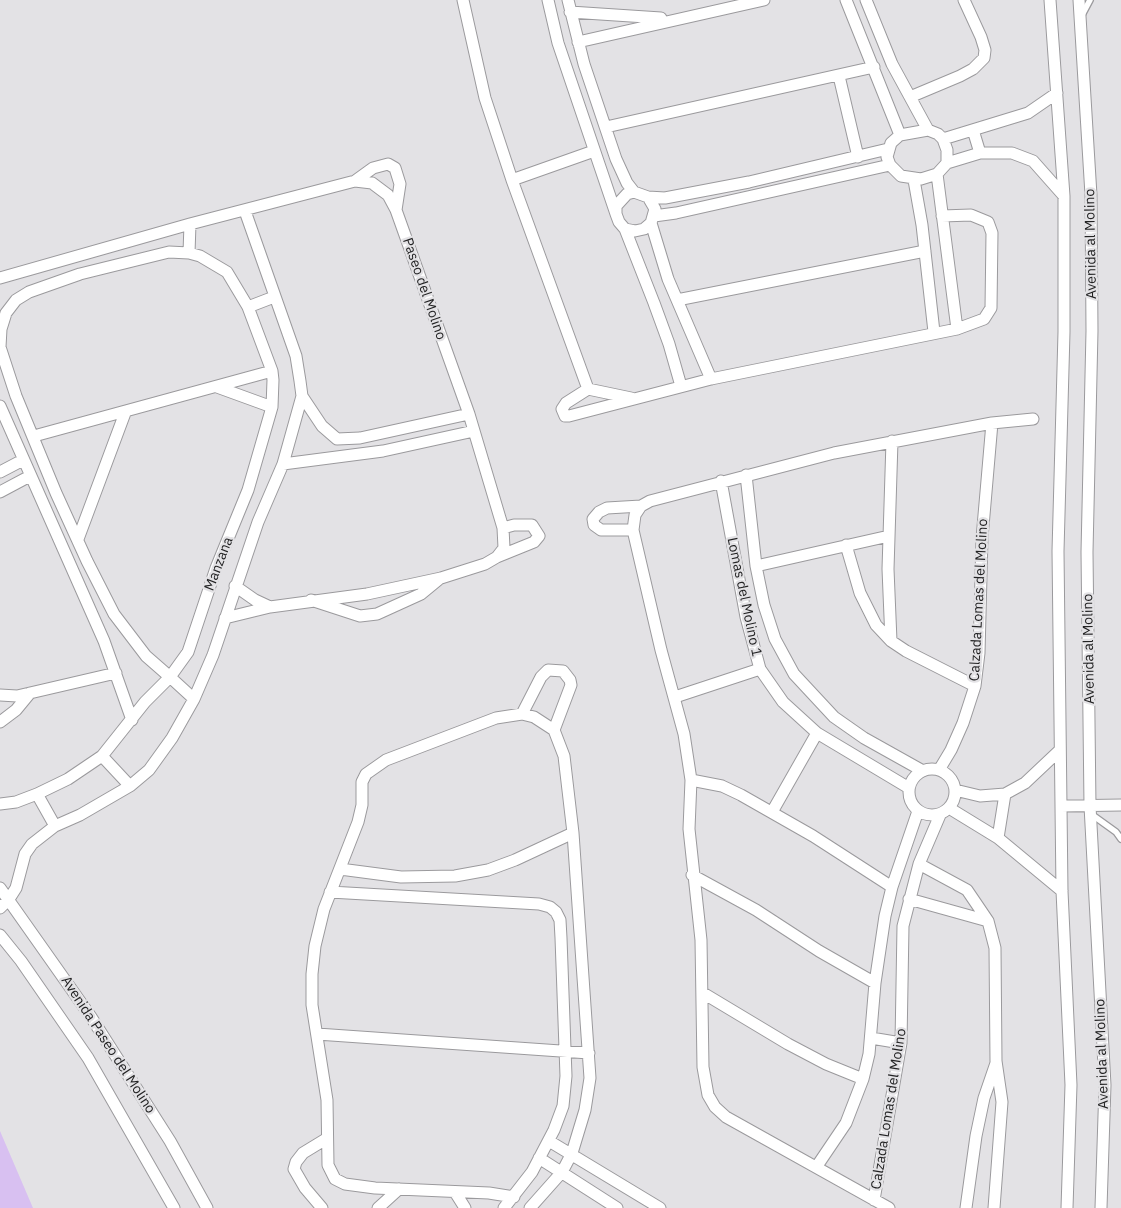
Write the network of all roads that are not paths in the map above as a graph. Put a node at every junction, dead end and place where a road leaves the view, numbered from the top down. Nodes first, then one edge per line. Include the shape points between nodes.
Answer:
1 (463, 0) edge
2 (548, 0) edge
3 (764, 0) edge
4 (846, 0) edge
5 (866, 0) edge
6 (964, 0) edge
7 (1050, 0) edge
8 (1079, 0) edge
9 (1090, 0) edge
10 (569, 6) edge
11 (673, 19) junction
12 (1080, 19) junction
13 (578, 42) junction
14 (874, 67) junction
15 (839, 76) junction
16 (1057, 93) junction
17 (910, 96) junction
18 (606, 127) junction
19 (928, 130) junction
20 (973, 130) junction
21 (900, 135) junction
22 (943, 139) junction
23 (888, 149) junction
24 (594, 151) junction
25 (980, 153) junction
26 (858, 157) junction
27 (946, 163) junction
28 (890, 165) junction
29 (937, 174) junction
30 (512, 180) junction
31 (914, 180) junction
32 (355, 181) junction
33 (634, 192) junction
34 (1064, 196) junction
35 (648, 197) junction
36 (396, 210) junction
37 (245, 211) junction
38 (616, 214) junction
39 (942, 216) junction
40 (653, 220) junction
41 (190, 224) junction
42 (625, 229) junction
43 (925, 251) junction
44 (195, 254) junction
45 (76, 256) junction
46 (80, 274) junction
47 (0, 278) edge
48 (274, 298) junction
49 (677, 300) junction
50 (248, 307) junction
51 (957, 329) junction
52 (934, 332) junction
53 (3, 370) edge
54 (272, 371) junction
55 (711, 379) junction
56 (681, 386) junction
57 (217, 387) junction
58 (588, 389) junction
59 (302, 396) junction
60 (631, 398) junction
61 (0, 406) edge
62 (272, 407) junction
63 (125, 413) junction
64 (469, 414) junction
65 (1033, 419) dead end
66 (992, 423) junction
67 (474, 431) junction
68 (34, 436) junction
69 (337, 439) junction
70 (892, 441) junction
71 (336, 458) junction
72 (22, 460) junction
73 (283, 464) junction
74 (0, 472) edge
75 (746, 475) junction
76 (30, 476) junction
77 (722, 481) junction
78 (0, 492) edge
79 (641, 506) junction
80 (238, 515) junction
81 (67, 516) junction
82 (258, 522) junction
83 (52, 523) junction
84 (503, 528) junction
85 (633, 530) junction
86 (889, 536) junction
87 (78, 539) junction
88 (846, 546) junction
89 (497, 557) junction
90 (756, 566) junction
91 (441, 578) junction
92 (235, 586) junction
93 (310, 600) junction
94 (270, 607) junction
95 (225, 618) junction
96 (892, 640) junction
97 (760, 669) junction
98 (116, 673) junction
99 (170, 677) junction
100 (974, 686) junction
101 (30, 693) junction
102 (0, 695) edge
103 (675, 697) junction
104 (194, 699) junction
105 (522, 714) junction
106 (132, 720) junction
107 (0, 722) edge
108 (554, 730) junction
109 (816, 733) junction
110 (1060, 750) junction
111 (102, 756) junction
112 (939, 770) junction
113 (923, 771) junction
114 (691, 780) junction
115 (130, 786) junction
116 (909, 788) junction
117 (956, 790) junction
118 (37, 794) junction
119 (1005, 794) junction
120 (0, 804) edge
121 (1121, 805) edge
122 (1061, 806) junction
123 (1090, 810) junction
124 (918, 811) junction
125 (772, 812) junction
126 (944, 812) junction
127 (55, 826) junction
128 (572, 833) junction
129 (998, 838) junction
130 (1121, 839) edge
131 (920, 864) junction
132 (340, 869) junction
133 (692, 875) junction
134 (892, 887) junction
135 (0, 888) edge
136 (1062, 891) junction
137 (330, 892) junction
138 (9, 899) junction
139 (909, 899) junction
140 (0, 908) edge
141 (988, 921) junction
142 (0, 935) edge
143 (875, 983) junction
144 (703, 993) junction
145 (317, 1034) junction
146 (871, 1038) junction
147 (902, 1043) junction
148 (565, 1050) junction
149 (590, 1053) junction
150 (996, 1061) junction
151 (863, 1079) junction
152 (326, 1139) junction
153 (549, 1141) junction
154 (572, 1153) junction
155 (539, 1158) junction
156 (818, 1166) junction
157 (562, 1172) junction
158 (399, 1189) junction
159 (455, 1192) junction
160 (514, 1197) junction
161 (874, 1200) junction
162 (174, 1208) edge
163 (207, 1208) edge
164 (322, 1208) edge
165 (378, 1208) edge
166 (465, 1208) edge
167 (504, 1208) edge
168 (530, 1208) edge
169 (617, 1208) edge
170 (660, 1208) edge
171 (889, 1208) edge
172 (966, 1208) edge
173 (994, 1208) edge
174 (1067, 1208) edge
175 (1101, 1208) edge

1 - 30 street via 485,98
2 - 24 street via 558,43
3 - 11 street
4 - 14 street
5 - 17 street via 892,64
6 - 17 street via 981,37 984,58 960,76
7 - 16 street, Avenida al Molino
8 - 12 street, Avenida al Molino
9 - 12 lane
10 - 11 street
10 - 13 street
11 - 13 street
12 - 123 street, Avenida al Molino via 1091,195 1092,331 1087,552
13 - 18 street
14 - 15 street
14 - 21 street
15 - 18 street
15 - 26 street
16 - 20 street via 1028,112
16 - 34 street, Avenida al Molino
17 - 19 street
18 - 33 street via 622,174
19 - 21 street
19 - 22 street
20 - 22 street
20 - 25 street
21 - 23 street
22 - 27 street via 947,150
23 - 26 street
23 - 28 street
24 - 30 street
24 - 38 street
25 - 27 street
25 - 34 street via 1012,153 1032,162
26 - 35 street via 712,190 665,198
27 - 29 street
28 - 31 street via 901,176
28 - 40 street
29 - 31 street
29 - 39 street
30 - 58 street
31 - 43 street
32 - 36 street, Paseo del Molino via 372,183 380,188
32 - 36 street via 373,168 388,164 395,168 400,184
32 - 37 street, Paseo del Molino
33 - 35 street
33 - 38 street via 620,199
34 - 110 street, Avenida al Molino via 1058,551
35 - 40 street via 653,202
36 - 64 street, Paseo del Molino
37 - 41 street, Paseo del Molino
37 - 48 street
38 - 42 street
39 - 51 street
39 - 51 street via 980,218 988,222 992,233 991,308 984,319
40 - 42 street via 644,229
40 - 49 street via 662,260
41 - 44 street
41 - 45 street, Paseo del Molino
42 - 56 street via 670,344
43 - 49 street
43 - 52 street
44 - 46 street via 169,252
44 - 50 street, Manzana via 227,272
45 - 46 street
45 - 47 street, Paseo del Molino
46 - 53 street via 16,300 6,313 1,328
48 - 50 street
48 - 59 street via 296,356
49 - 55 street
50 - 54 street, Manzana
51 - 52 street
52 - 55 street
53 - 68 street
54 - 57 street
54 - 62 street, Manzana
55 - 56 street
56 - 60 street
57 - 62 street
57 - 63 street
58 - 60 street
58 - 60 street via 563,406 565,416
59 - 69 street via 322,426
59 - 73 street
61 - 72 street
62 - 80 street, Manzana
63 - 68 street
63 - 87 street
64 - 67 street, Paseo del Molino
64 - 69 street via 360,438
65 - 66 street
66 - 70 street
66 - 100 street, Calzada Lomas del Molino via 982,538 979,653
67 - 71 street
67 - 84 street, Paseo del Molino
68 - 81 street
69 - 71 street
70 - 75 street
70 - 86 street
71 - 73 street
72 - 74 street
72 - 76 street
73 - 82 street
75 - 77 street
75 - 90 street, Lomas del Molino 1
76 - 78 street
76 - 83 street
77 - 79 street
77 - 97 street, Lomas del Molino 1 via 746,617
79 - 85 street via 634,515
79 - 85 street via 607,508 593,519 594,525 601,530
80 - 82 street
80 - 99 street, Manzana via 188,652
81 - 83 street
81 - 87 street
82 - 92 street
83 - 98 street
84 - 89 street via 504,548
84 - 89 street via 532,525 539,536
85 - 103 street via 660,650
86 - 88 street
86 - 96 street
87 - 99 street via 114,614 130,638
88 - 90 street
88 - 96 street via 860,593 876,625
89 - 91 street
90 - 113 street, Lomas del Molino 1 via 775,639 794,674 834,717
91 - 93 street via 366,594
91 - 93 street via 421,594 377,614 360,616
92 - 94 street
92 - 95 street
93 - 94 street
94 - 95 street
95 - 104 street
96 - 100 street
97 - 103 street
97 - 109 street, Lomas del Molino 1 via 783,702
98 - 101 street
98 - 106 street
99 - 104 street
99 - 106 street, Manzana
100 - 112 street, Calzada Lomas del Molino via 952,750
101 - 102 street
101 - 107 street
103 - 114 street
104 - 115 street via 155,762
105 - 108 street via 534,717
105 - 108 street via 541,677 548,670 563,671 570,685
105 - 132 street via 496,718 373,767 362,782 358,822
106 - 111 street, Manzana
108 - 128 street via 564,756
109 - 116 street, Lomas del Molino 1
109 - 125 street
110 - 119 street via 1025,783
110 - 122 street, Avenida al Molino
111 - 115 street
111 - 118 street, Manzana via 68,779
112 - 113 street
112 - 117 street via 950,778
113 - 116 street via 916,775
114 - 125 street via 722,786
114 - 133 street via 689,829
115 - 127 street
116 - 124 street via 912,805
117 - 119 street via 980,796
117 - 126 street via 953,803
118 - 120 street, Manzana
118 - 127 street
119 - 129 street
121 - 123 street
122 - 123 street
122 - 136 street, Avenida al Molino
123 - 130 lane
123 - 175 street, Avenida al Molino via 1105,1085
124 - 126 street via 928,816
124 - 134 street, Calzada Lomas del Molino
125 - 134 street
126 - 129 street
126 - 131 street, Calzada Lomas del Molino
127 - 138 street via 32,844 25,854 16,888
128 - 132 street via 488,870 455,876 401,877
128 - 149 street
129 - 136 street
131 - 139 street, Calzada Lomas del Molino
131 - 141 street via 967,890
132 - 137 street
133 - 143 street
133 - 144 street via 701,940
134 - 143 street, Calzada Lomas del Molino
135 - 138 street, Avenida Paseo del Molino
136 - 174 street, Avenida al Molino via 1071,1085
137 - 145 street via 315,946 312,974 312,1005
137 - 148 street via 550,907 560,920
138 - 140 street
138 - 163 street, Avenida Paseo del Molino via 91,1017 170,1140
139 - 141 street
139 - 147 street, Calzada Lomas del Molino via 901,942
141 - 150 street via 995,948
142 - 162 street, Avenida Paseo del Molino via 88,1058
143 - 146 street, Calzada Lomas del Molino
144 - 151 street via 796,1048
144 - 156 street via 703,1067 705,1085 715,1107 726,1117
145 - 148 street
145 - 152 street via 327,1100
146 - 147 street
146 - 151 street, Calzada Lomas del Molino
147 - 161 street, Calzada Lomas del Molino
148 - 149 street
148 - 153 street via 563,1106
149 - 154 street via 585,1110
150 - 172 street via 978,1126
150 - 173 street via 1002,1102
151 - 156 street, Calzada Lomas del Molino via 846,1123
152 - 158 street via 328,1164 335,1179 344,1184
152 - 164 street via 303,1153 294,1169
153 - 154 street
153 - 155 street
154 - 157 street
154 - 170 street
155 - 157 street
155 - 160 street
156 - 161 street
157 - 168 street
157 - 169 street
158 - 159 street
158 - 165 street
159 - 160 street
159 - 166 street
160 - 167 street
161 - 171 street

